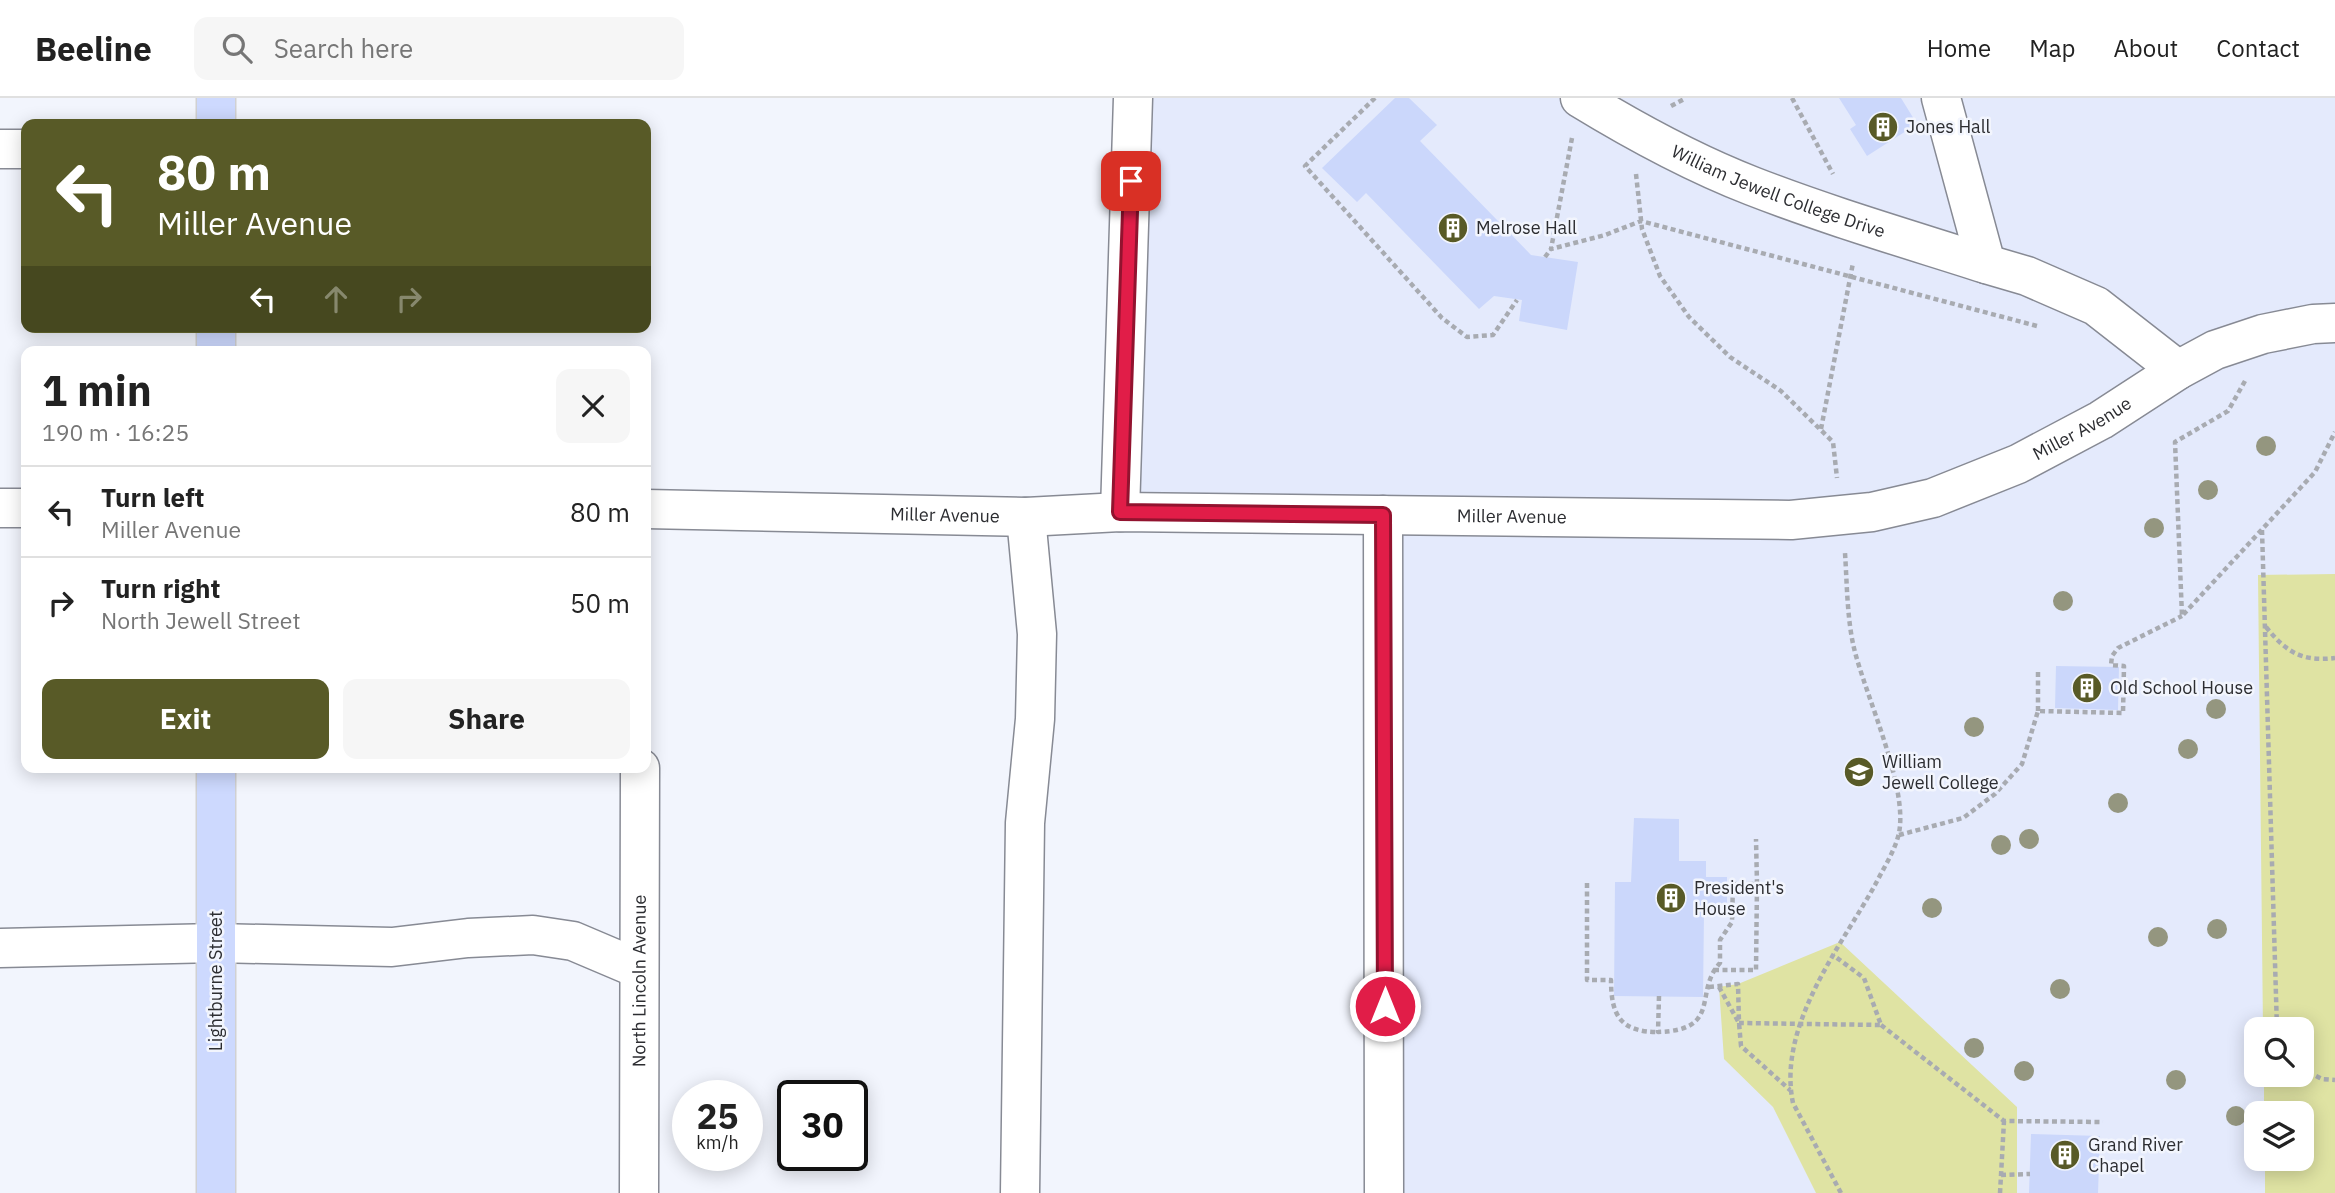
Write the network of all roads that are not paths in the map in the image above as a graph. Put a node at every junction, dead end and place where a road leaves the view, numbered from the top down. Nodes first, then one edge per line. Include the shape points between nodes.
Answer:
1 (216, 98) edge
2 (1133, 98) edge
3 (1941, 98) edge
4 (1577, 112) edge
5 (216, 119) edge
6 (0, 149) edge
7 (21, 149) edge
8 (1986, 264) junction
9 (2335, 323) edge
10 (2178, 370) junction
11 (0, 508) edge
12 (21, 508) edge
13 (651, 509) edge
14 (1120, 512) junction
15 (1383, 515) junction
16 (1026, 517) junction
17 (216, 773) edge
18 (640, 773) edge
19 (216, 943) junction
20 (0, 948) edge
21 (639, 968) junction
22 (216, 1193) edge
23 (639, 1193) edge
24 (1020, 1193) edge
25 (1384, 1193) edge

1 - 5 main road
2 - 14 street
3 - 8 street
4 - 8 street, William Jewell College Drive via 1631,127 1750,186
6 - 7 street
8 - 10 street, William Jewell College Drive via 2096,306
9 - 10 street, Miller Avenue via 2263,334 2215,350
10 - 15 street, Miller Avenue via 2101,420 2018,464 1933,498 1872,512 1791,520
11 - 12 street
13 - 16 street, Miller Avenue
14 - 15 street, Miller Avenue
14 - 16 street, Miller Avenue
15 - 25 street
16 - 24 street via 1037,634 1025,823
17 - 19 main road, Lightburne Street
18 - 21 street, North Lincoln Avenue
19 - 20 street
19 - 21 street via 392,947 533,935 573,941
19 - 22 main road, Lightburne Street
21 - 23 street, North Lincoln Avenue

